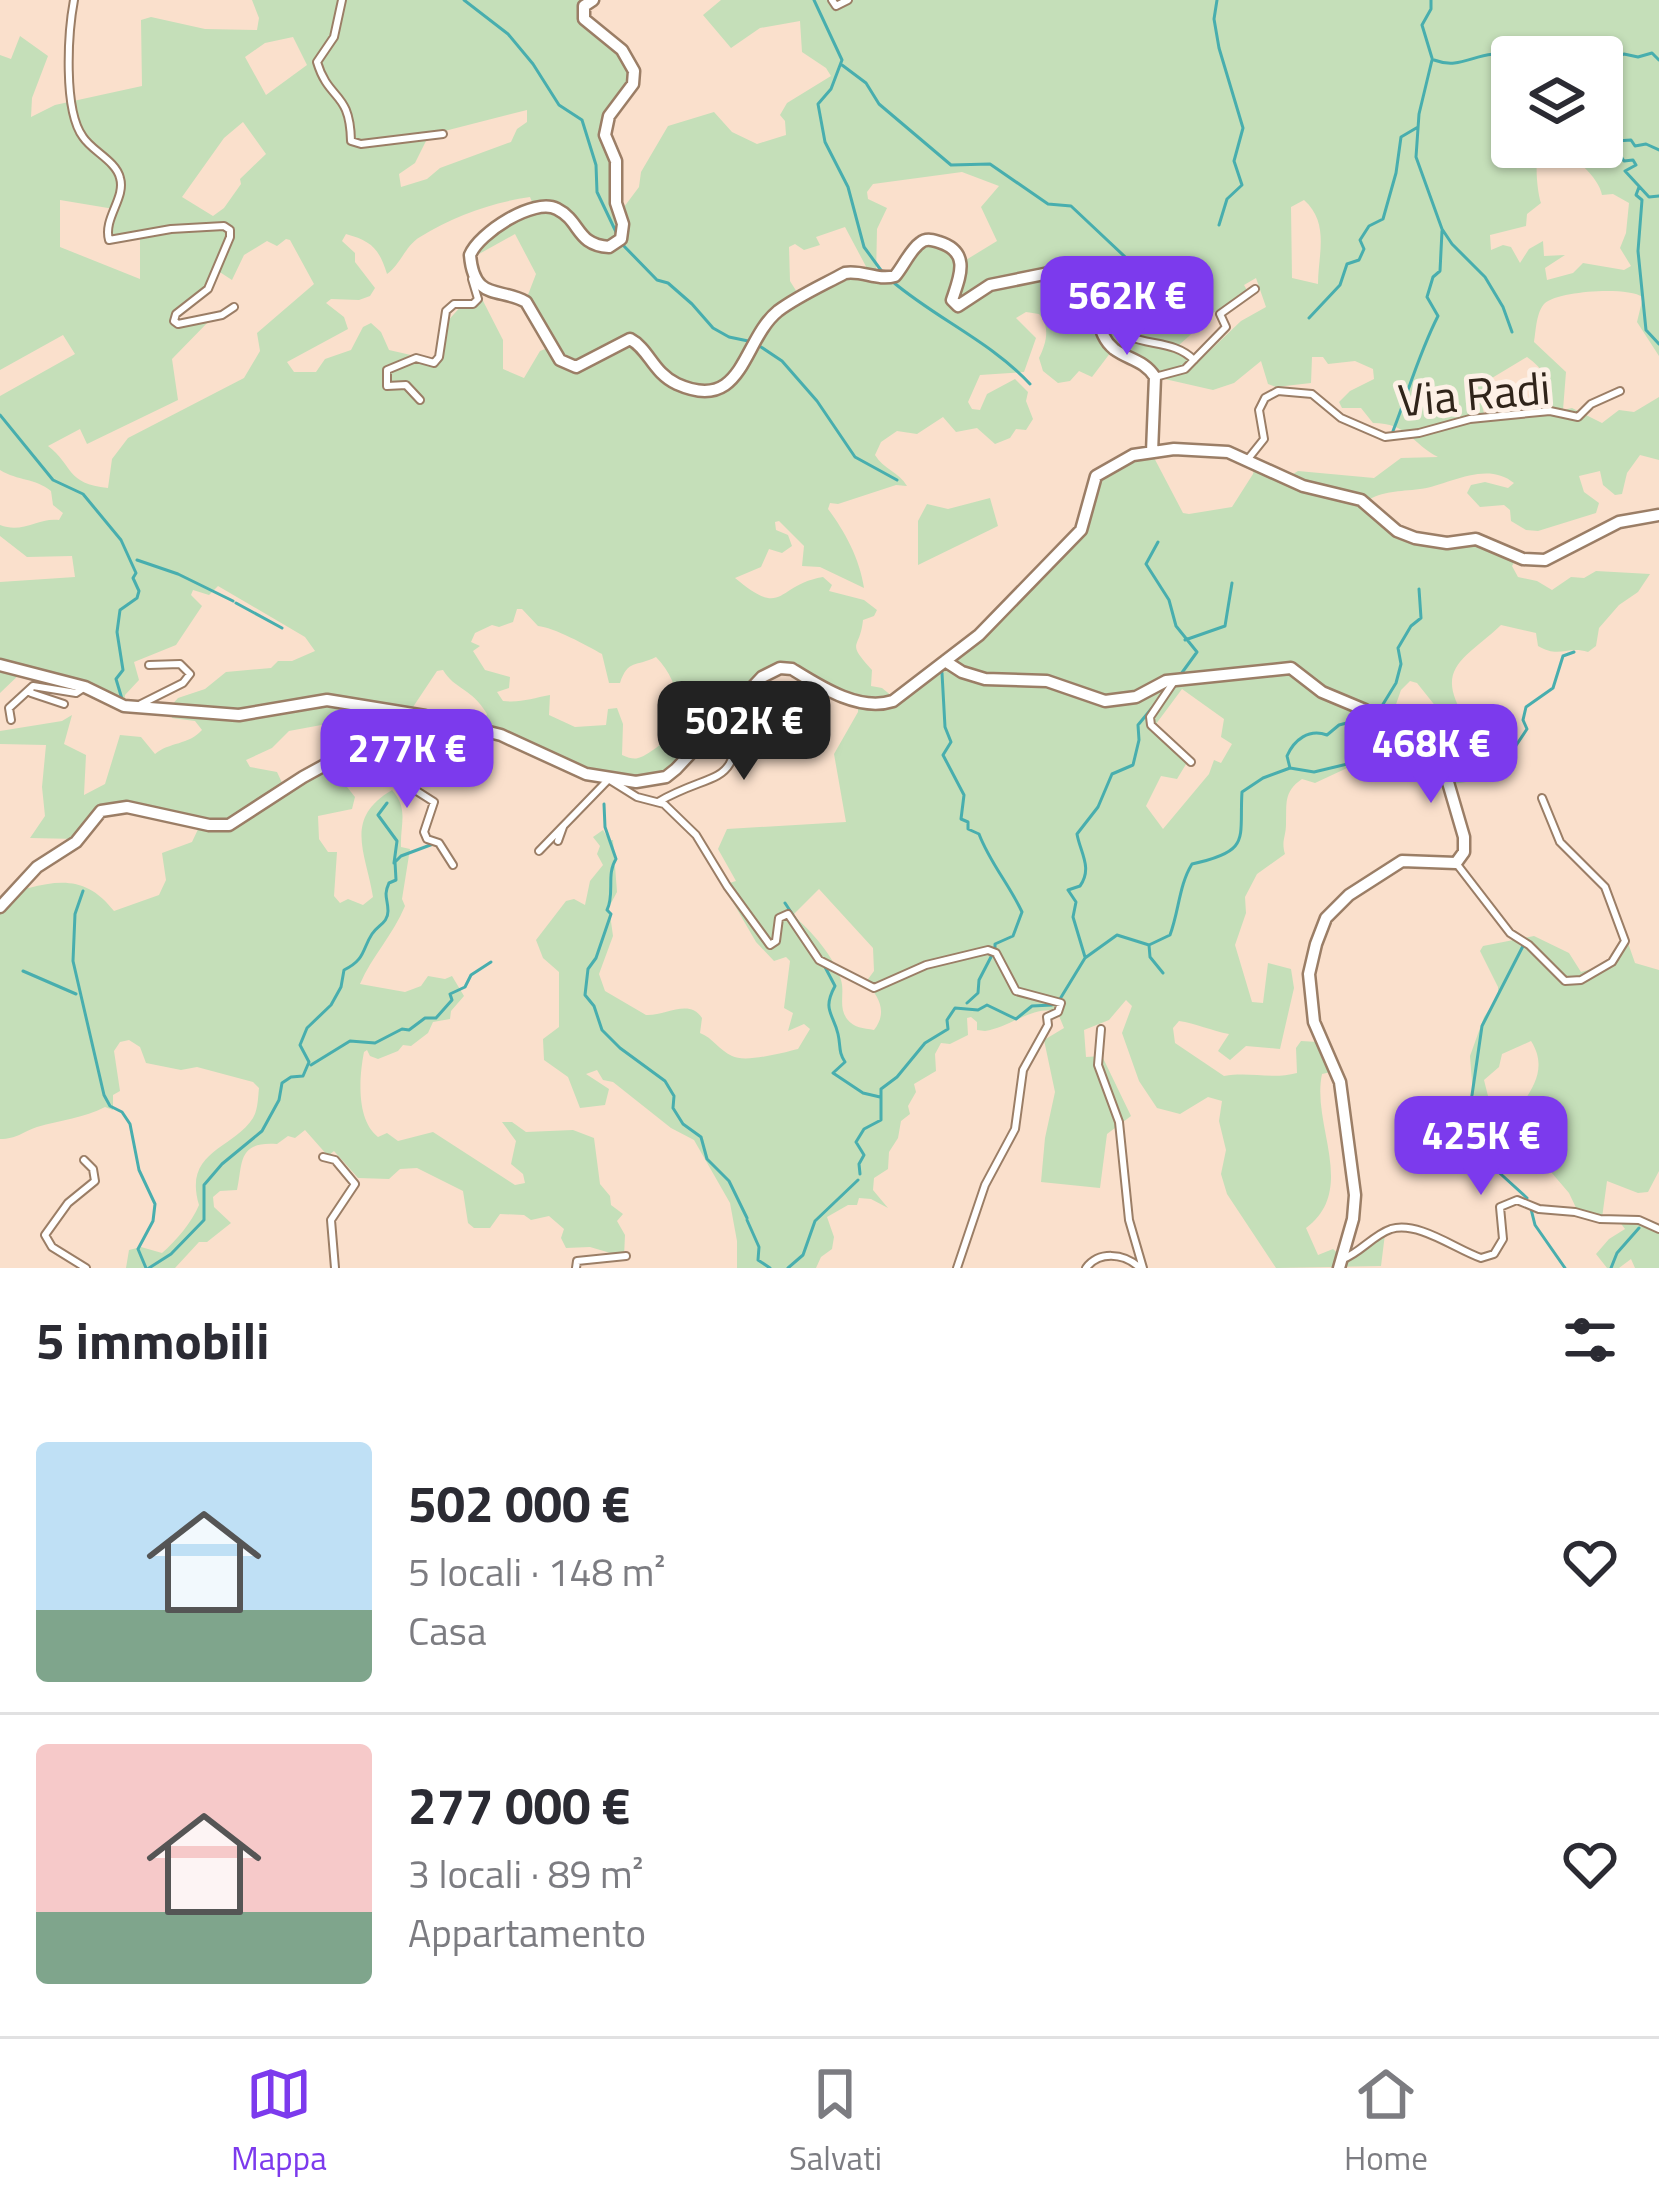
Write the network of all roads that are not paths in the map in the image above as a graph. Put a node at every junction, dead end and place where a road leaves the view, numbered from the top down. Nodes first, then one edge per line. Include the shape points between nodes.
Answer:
1 (74, 0) edge
2 (342, 0) edge
3 (592, 0) edge
4 (832, 0) edge
5 (848, 0) edge
6 (443, 134) dead end
7 (475, 275) junction
8 (1255, 289) dead end
9 (234, 307) dead end
10 (1099, 313) junction
11 (1195, 360) junction
12 (1155, 377) junction
13 (1620, 391) dead end
14 (420, 400) dead end
15 (1152, 452) junction
16 (1248, 459) junction
17 (1659, 515) edge
18 (945, 661) junction
19 (0, 665) edge
20 (149, 665) dead end
21 (1175, 680) junction
22 (85, 687) junction
23 (30, 689) junction
24 (64, 704) dead end
25 (141, 704) junction
26 (736, 704) junction
27 (5, 708) edge
28 (416, 715) junction
29 (11, 720) dead end
30 (364, 744) junction
31 (1191, 762) dead end
32 (606, 779) junction
33 (1542, 798) dead end
34 (658, 802) junction
35 (567, 818) junction
36 (558, 842) dead end
37 (539, 851) dead end
38 (1456, 863) junction
39 (453, 865) dead end
40 (0, 907) edge
41 (1101, 1029) dead end
42 (323, 1157) dead end
43 (84, 1160) dead end
44 (1659, 1229) edge
45 (626, 1256) dead end
46 (1341, 1264) edge
47 (86, 1268) edge
48 (335, 1268) edge
49 (576, 1268) edge
50 (957, 1268) edge
51 (1086, 1268) edge
52 (1142, 1268) edge

1 - 9 street via 73,117 122,183 110,240 224,226 230,237 208,289 174,321
2 - 6 street via 334,37 317,62 351,113 352,141
3 - 7 street via 582,15 634,71 605,135 616,161 621,239 592,244 561,211 538,208 488,229 470,255
4 - 5 street
7 - 10 street via 501,298 522,298 569,367 630,339 676,383 708,392 747,358 774,314 844,274 895,276 920,242 946,244 961,259 952,300 958,306 990,285 1059,271 1086,289
7 - 14 street via 478,298 446,311 434,363 416,358 387,370 387,386 406,385
8 - 11 street via 1220,314 1226,327
10 - 11 street via 1116,333
10 - 12 street via 1114,349
11 - 12 street
12 - 15 street
13 - 16 street, Via Radi via 1578,417 1550,411 1470,419 1398,437 1341,418 1312,394 1278,392 1258,410 1264,439
15 - 16 street
15 - 18 street via 1096,476 1082,530
16 - 17 street via 1303,486 1361,500 1397,531 1436,542 1476,539 1533,561 1619,522
18 - 21 street via 985,679 1047,681 1105,701
18 - 26 street via 876,706 786,668 762,676
19 - 22 street
20 - 25 street via 180,664 190,674
21 - 31 street via 1151,725
21 - 38 street via 1291,668 1365,710 1445,772 1464,838
22 - 23 street
22 - 25 street via 124,706
23 - 24 street
23 - 27 street
25 - 28 street via 239,715 319,700
26 - 32 street via 666,777
26 - 34 street via 730,767
27 - 29 street
28 - 30 street
28 - 32 street via 501,735
30 - 39 street via 401,781 430,796 424,832
30 - 40 street via 229,825 127,807 101,811
32 - 34 street
32 - 35 street
33 - 38 street via 1560,842 1605,887 1625,941 1612,962 1581,980 1558,977 1510,933
34 - 50 street via 707,848 770,945 788,914 820,961 874,988 988,950 1016,992 1061,1003 1026,1062 1015,1129 985,1185
35 - 36 street
35 - 37 street
38 - 46 street via 1402,861 1349,895 1326,918 1316,944 1314,1022 1340,1082 1355,1195
41 - 52 street via 1098,1065 1119,1122
42 - 48 street via 356,1184 333,1214
43 - 47 street via 95,1181 45,1234
44 - 46 street via 1516,1200 1500,1207 1503,1239 1488,1256 1404,1228 1386,1231
45 - 49 street via 577,1261
51 - 52 street via 1123,1255

